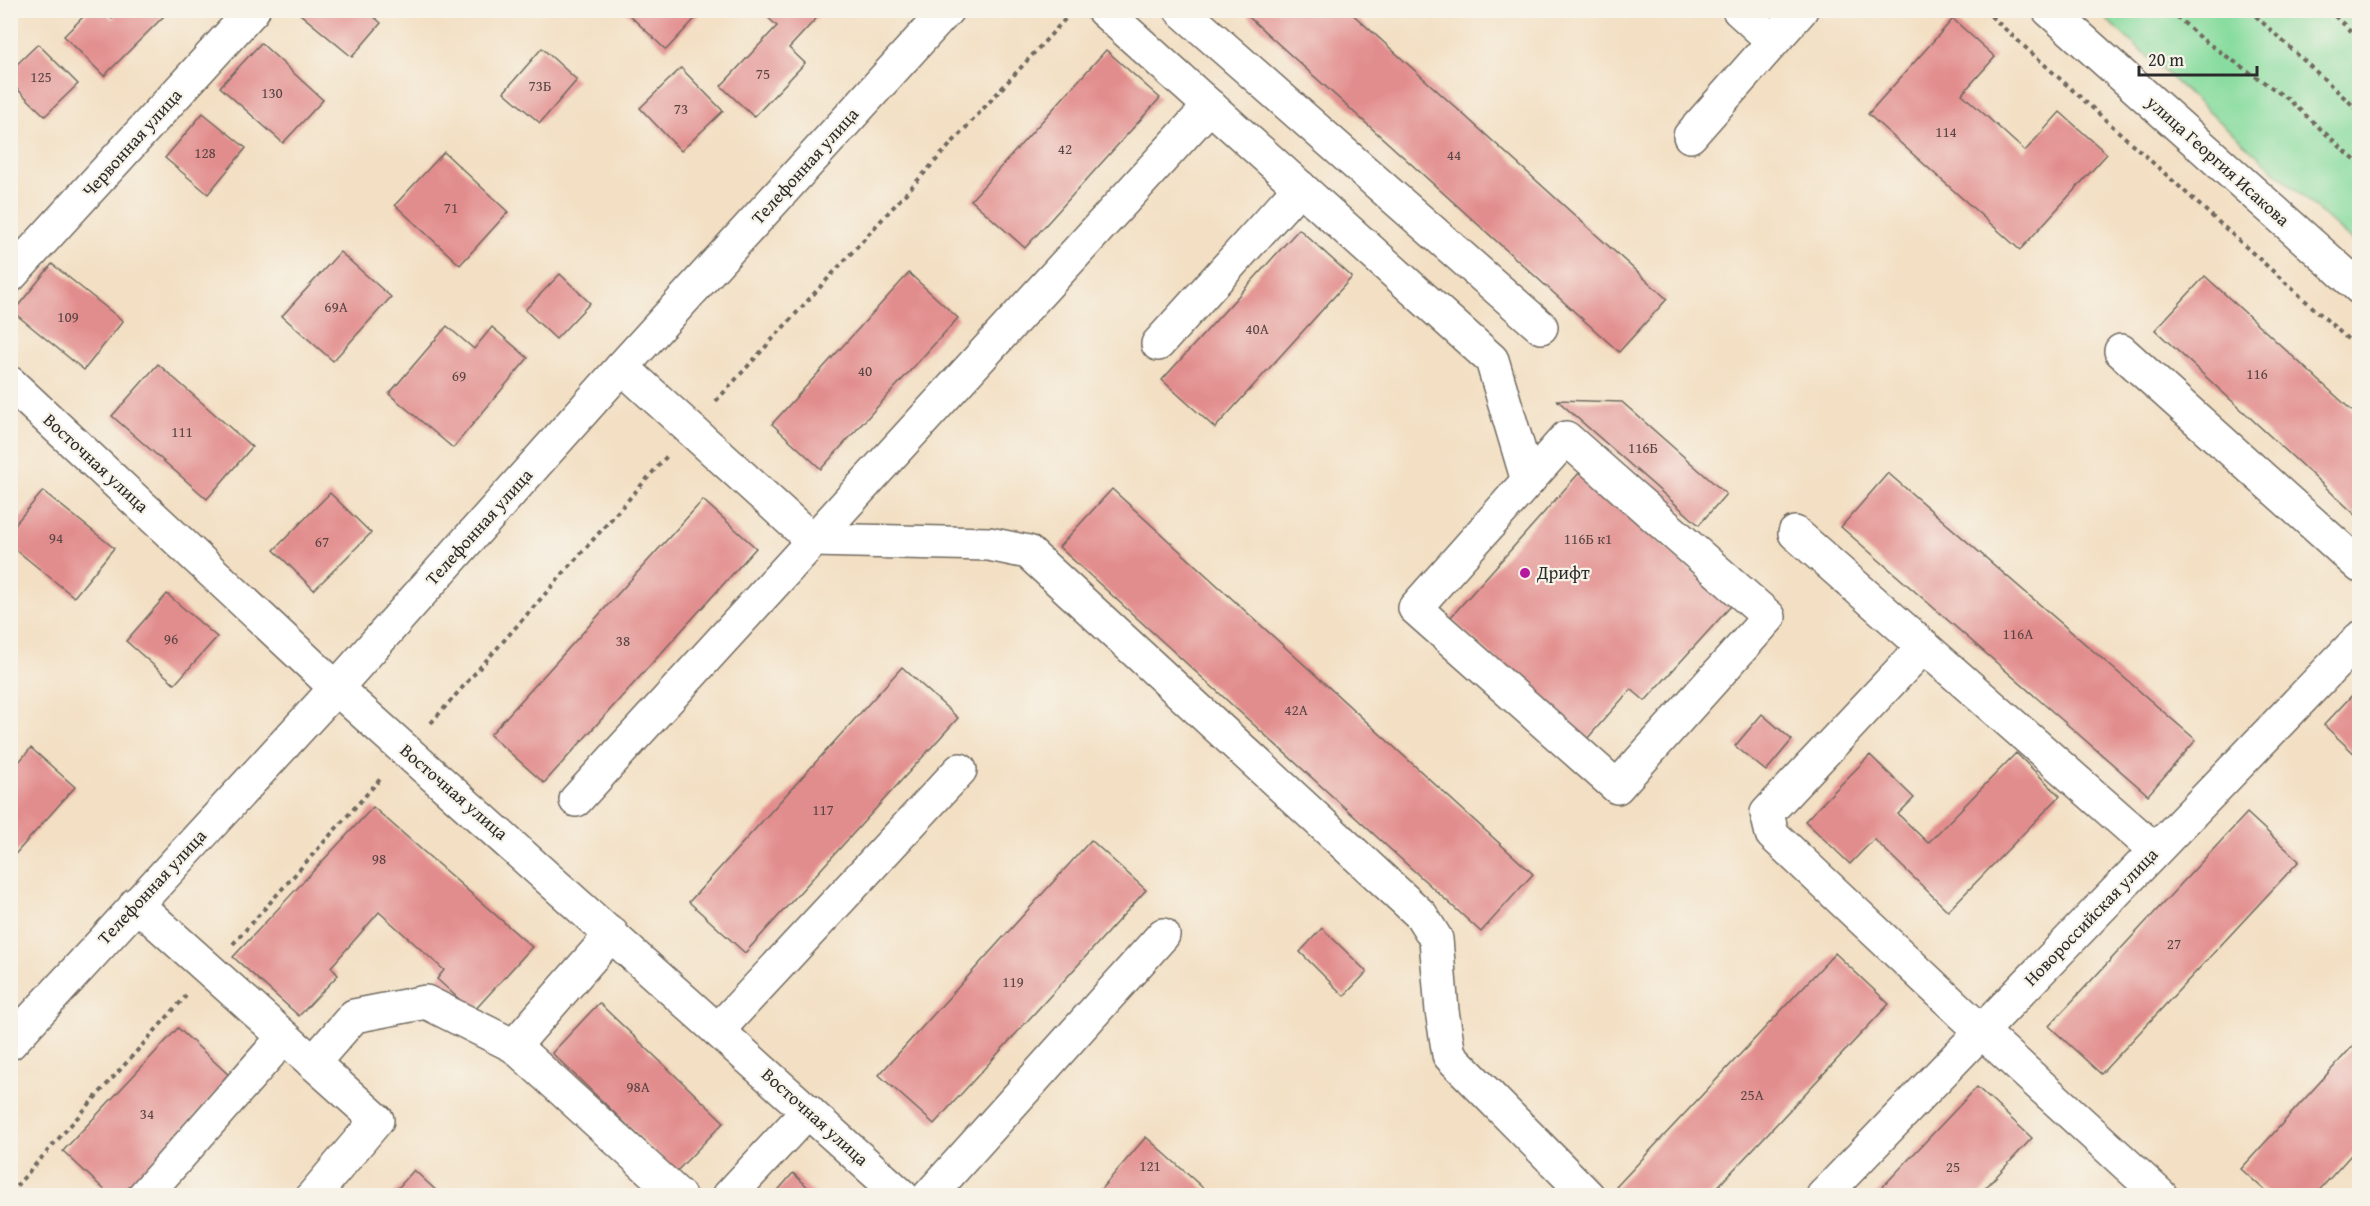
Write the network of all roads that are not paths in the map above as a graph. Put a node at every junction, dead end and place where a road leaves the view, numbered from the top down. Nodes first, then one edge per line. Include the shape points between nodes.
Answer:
1 (253, 10) edge
2 (947, 10) edge
3 (1103, 10) edge
4 (1181, 10) edge
5 (1739, 10) edge
6 (1801, 10) edge
7 (2049, 10) edge
8 (1773, 41) junction
9 (1210, 106) junction
10 (1690, 136) dead end
11 (1300, 187) junction
12 (10, 276) edge
13 (2360, 288) edge
14 (1541, 327) dead end
15 (1158, 344) dead end
16 (2121, 351) dead end
17 (622, 367) junction
18 (10, 383) edge
19 (1528, 482) junction
20 (1795, 533) dead end
21 (812, 540) junction
22 (2360, 566) edge
23 (2360, 638) edge
24 (1924, 646) junction
25 (336, 688) junction
26 (960, 770) dead end
27 (576, 800) dead end
28 (2155, 850) junction
29 (136, 904) junction
30 (612, 934) junction
31 (1163, 935) dead end
32 (718, 1030) junction
33 (1981, 1031) junction
34 (284, 1037) junction
35 (10, 1043) edge
36 (514, 1046) junction
37 (313, 1063) junction
38 (808, 1111) junction
39 (144, 1196) edge
40 (313, 1196) edge
41 (679, 1196) edge
42 (729, 1196) edge
43 (902, 1196) edge
44 (929, 1196) edge
45 (1588, 1196) edge
46 (1823, 1196) edge
47 (2162, 1196) edge

1 - 12 street, Червонная улица
2 - 17 street, Телефонная улица
3 - 9 street
4 - 14 street
5 - 8 street
6 - 8 street
7 - 13 street, улица Георгия Исакова
8 - 10 street
9 - 11 street
9 - 21 street
11 - 15 street
11 - 19 street via 1492,360
16 - 22 street
17 - 21 street
17 - 25 street, Телефонная улица
18 - 25 street, Восточная улица
19 - 19 street via 1415,608 1617,787 1768,617 1566,438
20 - 24 street
21 - 27 street
21 - 45 street via 989,544 1028,552 1421,915 1436,939 1449,1055
23 - 28 street, Новороссийская улица
24 - 28 street
24 - 33 street via 1767,813 1772,834
25 - 29 street, Телефонная улица
25 - 30 street, Восточная улица
26 - 32 street
28 - 33 street, Новороссийская улица
29 - 34 street
29 - 35 street, Телефонная улица
30 - 32 street, Восточная улица
30 - 36 street
31 - 44 street
32 - 38 street, Восточная улица
33 - 46 street, Новороссийская улица
33 - 47 street
34 - 37 street
34 - 39 street
36 - 37 street via 426,1002 354,1016
36 - 41 street
37 - 40 street via 377,1120
38 - 42 street
38 - 43 street, Восточная улица

